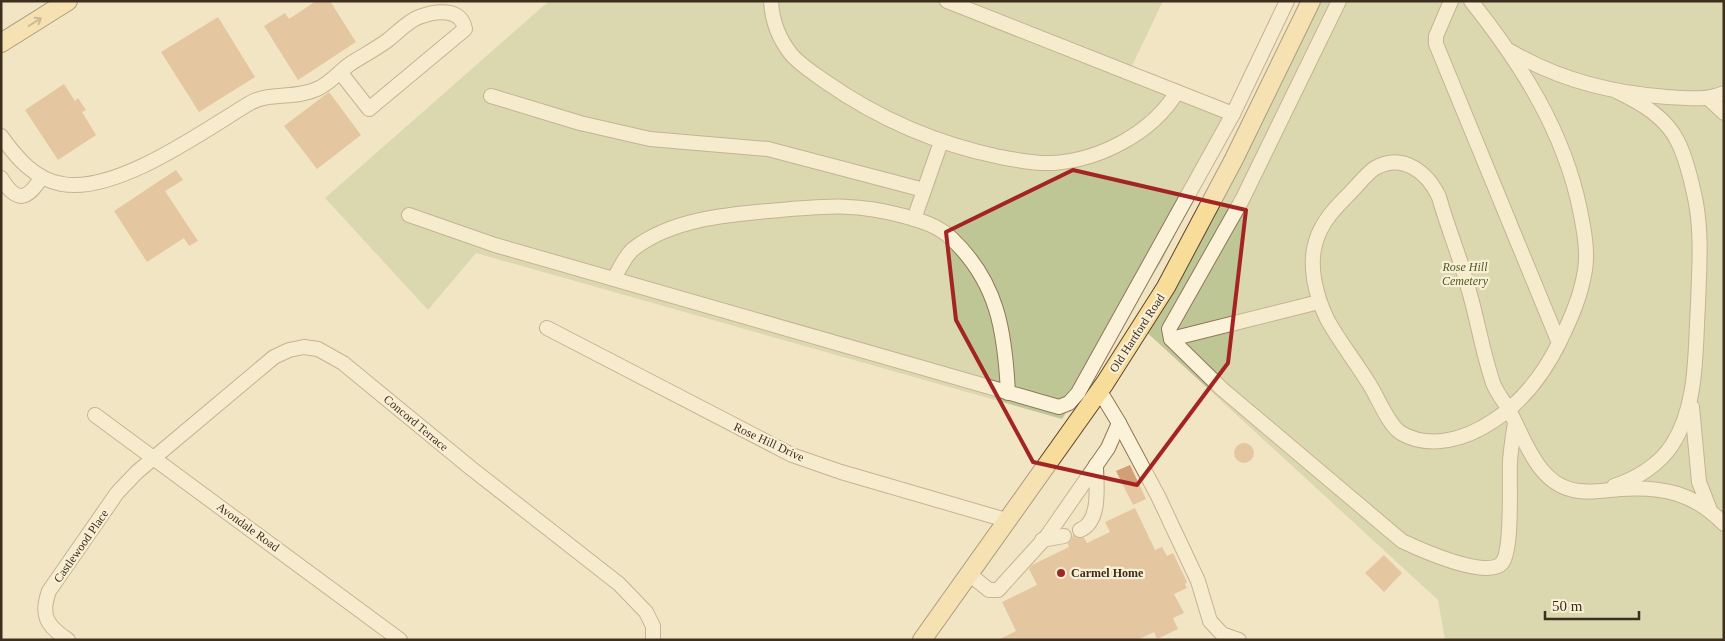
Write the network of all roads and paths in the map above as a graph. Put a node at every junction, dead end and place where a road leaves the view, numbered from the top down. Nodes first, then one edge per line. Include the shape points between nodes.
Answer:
1 (68, 1) edge
2 (771, 1) edge
3 (948, 1) edge
4 (1287, 1) edge
5 (1311, 1) edge
6 (1339, 1) edge
7 (1451, 1) edge
8 (1471, 1) edge
9 (1, 43) edge
10 (1508, 50) junction
11 (1539, 66) junction
12 (340, 72) junction
13 (1530, 82) junction
14 (1177, 92) junction
15 (1618, 92) junction
16 (1724, 93) edge
17 (491, 96) dead end
18 (1709, 99) junction
19 (1724, 112) edge
20 (1233, 114) junction
21 (1, 136) edge
22 (941, 142) junction
23 (42, 176) junction
24 (1, 178) edge
25 (924, 190) junction
26 (409, 215) dead end
27 (914, 219) junction
28 (614, 279) junction
29 (1319, 302) junction
30 (547, 328) dead end
31 (1171, 339) junction
32 (1559, 343) junction
33 (1692, 386) junction
34 (1100, 390) junction
35 (1008, 393) junction
36 (1509, 410) junction
37 (95, 415) dead end
38 (1119, 423) junction
39 (1515, 423) junction
40 (153, 458) junction
41 (1096, 465) junction
42 (1595, 492) junction
43 (1710, 511) junction
44 (1006, 520) junction
45 (1724, 524) edge
46 (1080, 530) dead end
47 (1064, 536) dead end
48 (1042, 540) junction
49 (969, 574) junction
50 (1218, 637) edge
51 (68, 640) edge
52 (400, 640) edge
53 (653, 640) edge
54 (922, 640) edge
55 (1239, 640) edge

9 -> 1 main road
2 - 22 street via 774,24 781,38 792,54 812,72 885,118
3 - 14 street
4 - 20 street
5 - 34 main road, Old Hartford Road via 1196,232
6 - 31 street via 1242,200 1170,324
7 - 32 street via 1436,36 1436,44
8 - 10 street
10 - 11 street
10 - 13 street
11 - 13 street
11 - 15 street via 1579,82
12 - 12 street via 417,18 439,12 457,14 464,20 466,29 369,109
12 - 23 street via 318,89 253,102 193,139 101,182 78,186
13 - 32 street via 1553,125 1576,188 1585,235 1585,269 1576,310
14 - 20 street
14 - 22 street via 1162,113 1136,134 1105,150 1073,159 1037,163 979,153
15 - 18 street
15 - 33 street via 1658,116 1677,140 1689,173 1700,239
16 - 18 street
17 - 25 street via 580,123 650,139 768,149
18 - 19 street
20 - 35 street via 1078,393 1069,403 1059,407
21 - 23 street via 14,155
22 - 25 street
23 - 24 street via 33,190 17,196 10,192
25 - 27 street
26 - 28 street via 495,245
27 - 28 street via 874,208 846,205 708,217 676,227 632,251
27 - 35 street via 931,224 950,238 973,262 992,296 1002,324
28 - 35 street
29 - 31 street
29 - 36 street via 1338,339 1399,432 1424,442 1451,441 1491,423
29 - 36 street via 1313,266 1315,243 1324,222 1375,168 1400,164 1415,167 1433,184 1439,197 1474,308 1493,383
30 - 44 street, Rose Hill Drive via 792,455
31 - 39 street via 1222,389 1402,541 1431,554 1473,566 1493,568 1502,563 1506,555
32 - 36 street via 1546,370
33 - 42 street via 1687,411 1672,446 1646,471 1626,482
33 - 43 street via 1695,461
34 - 38 street
34 - 44 main road, Old Hartford Road
36 - 39 street
37 - 40 street, Avondale Road
38 - 41 street
38 - 50 street via 1198,581
39 - 42 street via 1536,463 1548,476 1565,488
40 - 51 street, Castlewood Place via 117,493 49,591 45,614 50,624
40 - 52 street, Avondale Road
40 - 53 street, Concord Terrace via 274,357 304,347 318,349 344,364 619,584 646,612
41 - 46 street via 1095,506 1090,522
41 - 48 street
42 - 43 street via 1666,490
43 - 45 street
44 - 49 main road, Old Hartford Road
47 - 48 street
48 - 49 street via 998,590 989,590
49 - 54 main road, Old Hartford Road
50 - 55 street

